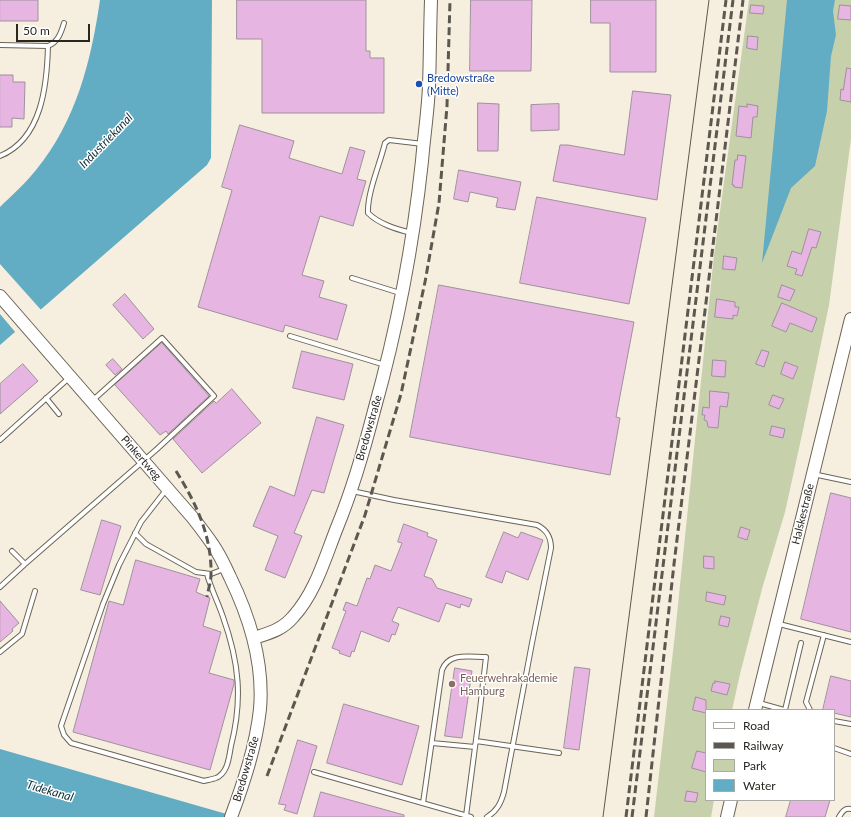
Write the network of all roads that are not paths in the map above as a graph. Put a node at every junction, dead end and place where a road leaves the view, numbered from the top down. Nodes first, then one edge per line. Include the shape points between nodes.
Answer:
1 (430, 0) edge
2 (64, 23) dead end
3 (0, 45) edge
4 (48, 46) junction
5 (423, 144) junction
6 (0, 156) edge
7 (413, 234) junction
8 (352, 278) dead end
9 (402, 294) junction
10 (0, 296) edge
11 (851, 319) edge
12 (290, 336) dead end
13 (387, 366) junction
14 (70, 376) junction
15 (46, 398) junction
16 (91, 401) junction
17 (59, 414) dead end
18 (0, 440) edge
19 (143, 461) junction
20 (813, 474) junction
21 (851, 482) edge
22 (168, 489) junction
23 (351, 490) junction
24 (135, 533) junction
25 (12, 551) dead end
26 (25, 564) junction
27 (226, 568) junction
28 (207, 574) junction
29 (0, 587) edge
30 (35, 591) dead end
31 (776, 623) junction
32 (824, 635) junction
33 (254, 638) junction
34 (851, 642) edge
35 (801, 643) dead end
36 (0, 652) edge
37 (756, 706) edge
38 (777, 709) edge
39 (784, 709) edge
40 (810, 709) edge
41 (835, 721) edge
42 (851, 724) edge
43 (476, 741) junction
44 (432, 743) junction
45 (513, 746) junction
46 (475, 747) junction
47 (835, 748) edge
48 (559, 753) dead end
49 (851, 754) edge
50 (314, 772) dead end
51 (731, 801) edge
52 (423, 803) junction
53 (851, 809) edge
54 (466, 816) junction
55 (231, 817) edge
56 (471, 817) edge
57 (487, 817) edge
58 (727, 817) edge
59 (839, 817) edge

1 - 5 street, Bredowstraße via 429,87
2 - 4 lane via 60,36 54,44
3 - 4 lane
4 - 6 lane via 48,67 37,117 28,134 10,152
5 - 7 street, Bredowstraße
5 - 7 lane via 389,140 385,143 368,204 368,213 372,216 394,228
7 - 9 street, Bredowstraße
8 - 9 lane
9 - 13 street, Bredowstraße
10 - 14 street, Pinkertweg
11 - 20 street, Halskestraße
12 - 13 lane
13 - 23 street, Bredowstraße
14 - 15 lane
14 - 16 street, Pinkertweg
15 - 17 lane
15 - 18 lane
16 - 19 street, Pinkertweg
16 - 19 lane via 162,338 214,396
19 - 22 street, Pinkertweg
19 - 26 lane
20 - 21 lane
20 - 31 street, Halskestraße
22 - 24 lane
22 - 27 street, Pinkertweg via 207,536
23 - 33 street, Bredowstraße via 317,578 305,601 284,626
23 - 45 lane via 537,525 549,536 551,548
24 - 28 lane via 146,544 196,572
24 - 28 lane via 103,604 63,715 61,726 71,743 204,781 217,778 225,770 236,727 239,690 235,655
25 - 26 lane
26 - 29 lane
27 - 28 lane
27 - 33 street, Pinkertweg
30 - 36 lane via 22,634
31 - 32 lane
31 - 37 street, Halskestraße
32 - 34 lane
32 - 40 lane via 806,702
33 - 55 street, Bredowstraße via 259,670 260,708 255,742
35 - 39 lane
37 - 38 lane
41 - 42 lane
43 - 44 lane via 486,657 461,657 451,658 442,670
43 - 45 lane
43 - 46 lane
44 - 46 lane
44 - 52 lane
45 - 48 lane
45 - 57 lane via 502,800
46 - 54 lane
47 - 49 lane
50 - 52 lane
51 - 58 street
52 - 54 lane
53 - 59 lane via 843,811
54 - 56 lane

